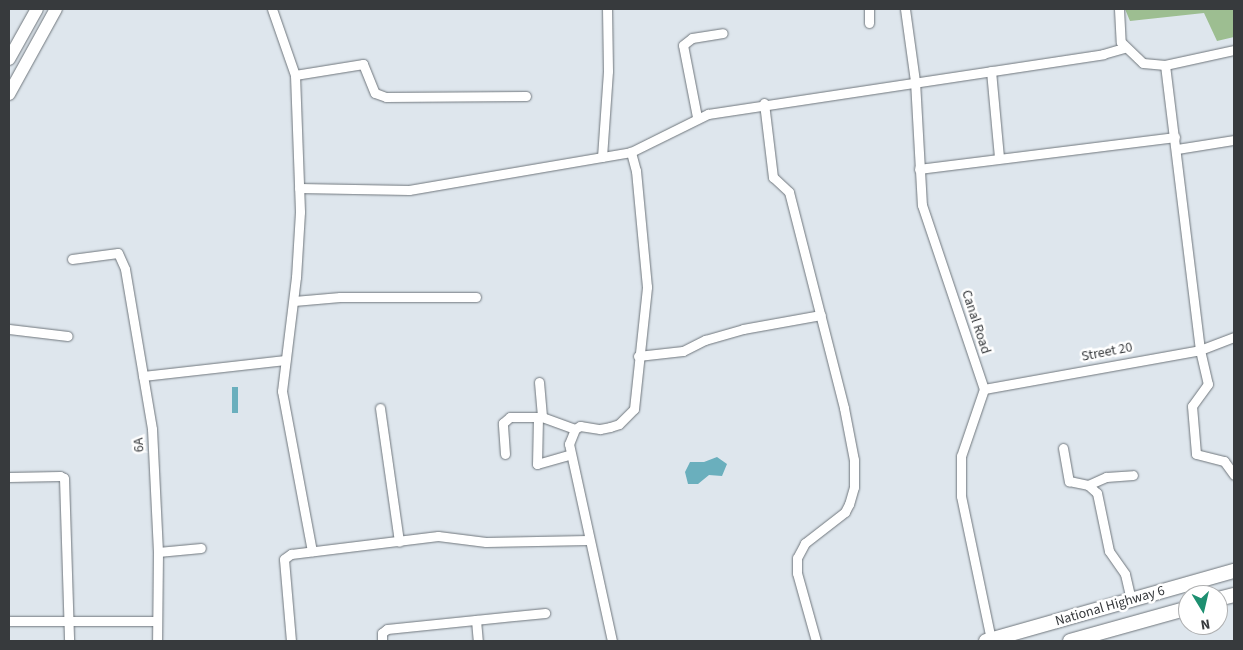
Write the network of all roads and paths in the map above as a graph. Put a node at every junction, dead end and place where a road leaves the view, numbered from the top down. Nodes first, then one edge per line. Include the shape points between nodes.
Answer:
1 (37, 9) edge
2 (56, 9) edge
3 (272, 9) edge
4 (607, 9) edge
5 (869, 9) edge
6 (905, 9) edge
7 (1119, 9) edge
8 (869, 23) dead end
9 (723, 33) dead end
10 (1124, 48) junction
11 (1234, 50) edge
12 (9, 59) edge
13 (1165, 65) junction
14 (991, 71) junction
15 (295, 74) junction
16 (915, 81) junction
17 (9, 94) edge
18 (526, 96) dead end
19 (764, 103) junction
20 (696, 117) junction
21 (1175, 137) junction
22 (1234, 140) edge
23 (1177, 149) junction
24 (631, 152) junction
25 (602, 156) junction
26 (1000, 158) junction
27 (919, 169) junction
28 (300, 188) junction
29 (72, 259) dead end
30 (476, 297) dead end
31 (294, 301) junction
32 (821, 316) junction
33 (9, 329) edge
34 (68, 336) dead end
35 (1234, 337) edge
36 (1200, 350) junction
37 (638, 356) junction
38 (285, 360) junction
39 (143, 376) junction
40 (539, 382) dead end
41 (984, 389) junction
42 (380, 408) dead end
43 (540, 417) junction
44 (574, 429) junction
45 (1063, 448) dead end
46 (505, 454) dead end
47 (571, 454) junction
48 (1134, 475) dead end
49 (1234, 475) edge
50 (9, 477) edge
51 (1088, 485) junction
52 (588, 540) junction
53 (399, 542) junction
54 (201, 548) dead end
55 (312, 551) junction
56 (158, 552) junction
57 (1234, 571) edge
58 (1131, 601) junction
59 (1178, 611) edge
60 (545, 613) dead end
61 (476, 620) junction
62 (9, 621) edge
63 (156, 621) junction
64 (69, 622) junction
65 (988, 640) edge
66 (69, 641) edge
67 (157, 641) edge
68 (291, 641) edge
69 (382, 641) edge
70 (478, 641) edge
71 (612, 641) edge
72 (816, 641) edge
73 (1070, 641) edge

1 - 12 main road
2 - 17 main road
3 - 15 street
4 - 25 street via 608,71
5 - 8 street
6 - 16 street, Canal Road
7 - 10 street via 1117,24
9 - 20 street via 692,38 683,45
10 - 13 street via 1143,63
10 - 14 street
11 - 13 street
13 - 21 street
14 - 16 street
14 - 26 street
15 - 18 street via 363,64 375,93 386,97
15 - 28 street
16 - 19 street
16 - 27 street, Canal Road
19 - 20 street
19 - 32 street via 773,177 789,192
20 - 24 street
21 - 23 street
21 - 26 street
22 - 23 street
23 - 36 street
24 - 25 street
24 - 37 street via 636,171 646,287
25 - 28 street via 409,190
26 - 27 street
27 - 41 street, Canal Road via 922,205
28 - 31 street
29 - 39 street, 6A via 122,255
30 - 31 street via 340,297
31 - 38 street
32 - 37 street via 743,329 705,340 683,351
32 - 72 street via 848,424 855,473 853,496 845,512 805,543 798,558 797,573
33 - 34 street
35 - 36 street, Street 20
36 - 41 street, Street 20
36 - 49 street via 1208,384 1192,406 1196,454 1224,462
37 - 44 street via 634,409 628,417 619,424 600,429 580,426
38 - 39 street
38 - 55 street via 282,391 285,418
39 - 56 street, 6A via 152,429
40 - 43 street
41 - 65 street via 961,456 961,496
42 - 53 street
43 - 44 street
43 - 46 street via 510,417 503,422
43 - 47 street via 538,464
44 - 47 street via 569,444
45 - 51 street via 1069,481
47 - 52 street
48 - 51 street via 1106,477
50 - 64 street via 64,478
51 - 58 street via 1097,493 1109,551 1125,574
52 - 53 street via 486,542 438,536
52 - 71 street
53 - 55 street
54 - 56 street
55 - 68 street via 290,554 284,559
56 - 63 street, 6A
57 - 58 main road, National Highway 6
58 - 65 main road, National Highway 6
59 - 73 main road, National Highway 6
60 - 61 street
61 - 69 street via 387,629 382,633
61 - 70 street
62 - 64 street
63 - 64 street
63 - 67 street, 6A
64 - 66 street

